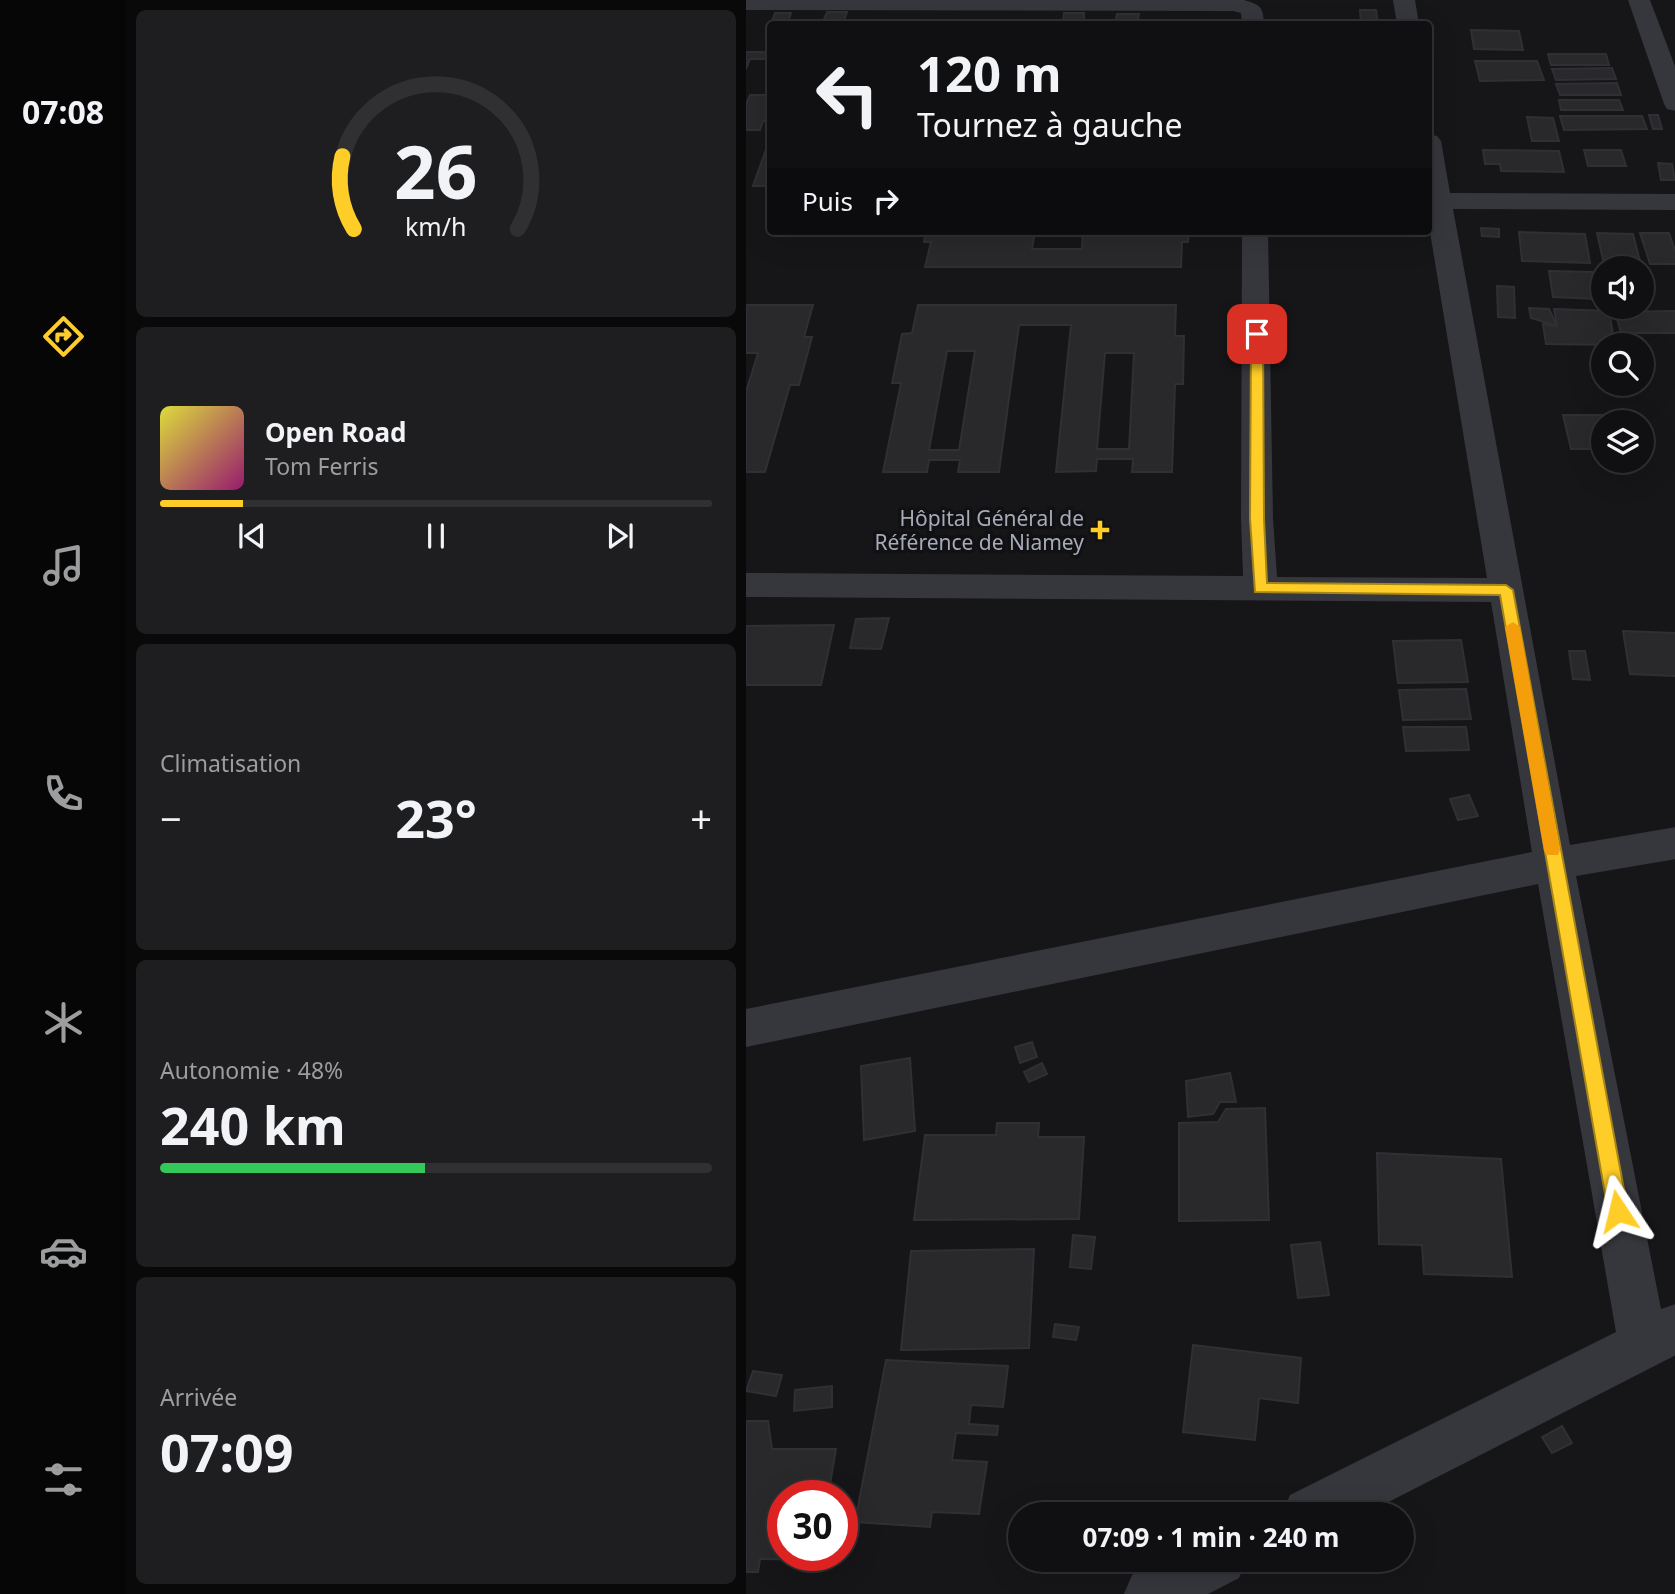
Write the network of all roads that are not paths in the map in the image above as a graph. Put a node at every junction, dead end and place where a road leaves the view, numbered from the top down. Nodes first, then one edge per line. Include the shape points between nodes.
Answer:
1 (1404, 0) edge
2 (1638, 0) edge
3 (929, 2) edge
4 (1234, 2) edge
5 (746, 3) edge
6 (1253, 21) edge
7 (1408, 21) edge
8 (1675, 104) edge
9 (1432, 163) edge
10 (1439, 201) junction
11 (1675, 202) edge
12 (1255, 235) edge
13 (746, 585) edge
14 (1260, 588) junction
15 (1506, 590) junction
16 (1675, 843) edge
17 (1554, 864) junction
18 (746, 1028) edge
19 (1659, 1336) edge
20 (1333, 1502) edge
21 (1194, 1572) edge
22 (1151, 1594) edge

1 - 7 street
2 - 8 street
3 - 4 street
3 - 5 street
4 - 6 street via 1252,9
9 - 10 street
10 - 11 street
10 - 15 street
12 - 14 street
13 - 14 street
14 - 15 street
15 - 17 street
16 - 17 street
17 - 18 street
17 - 19 street
19 - 20 street
21 - 22 street

